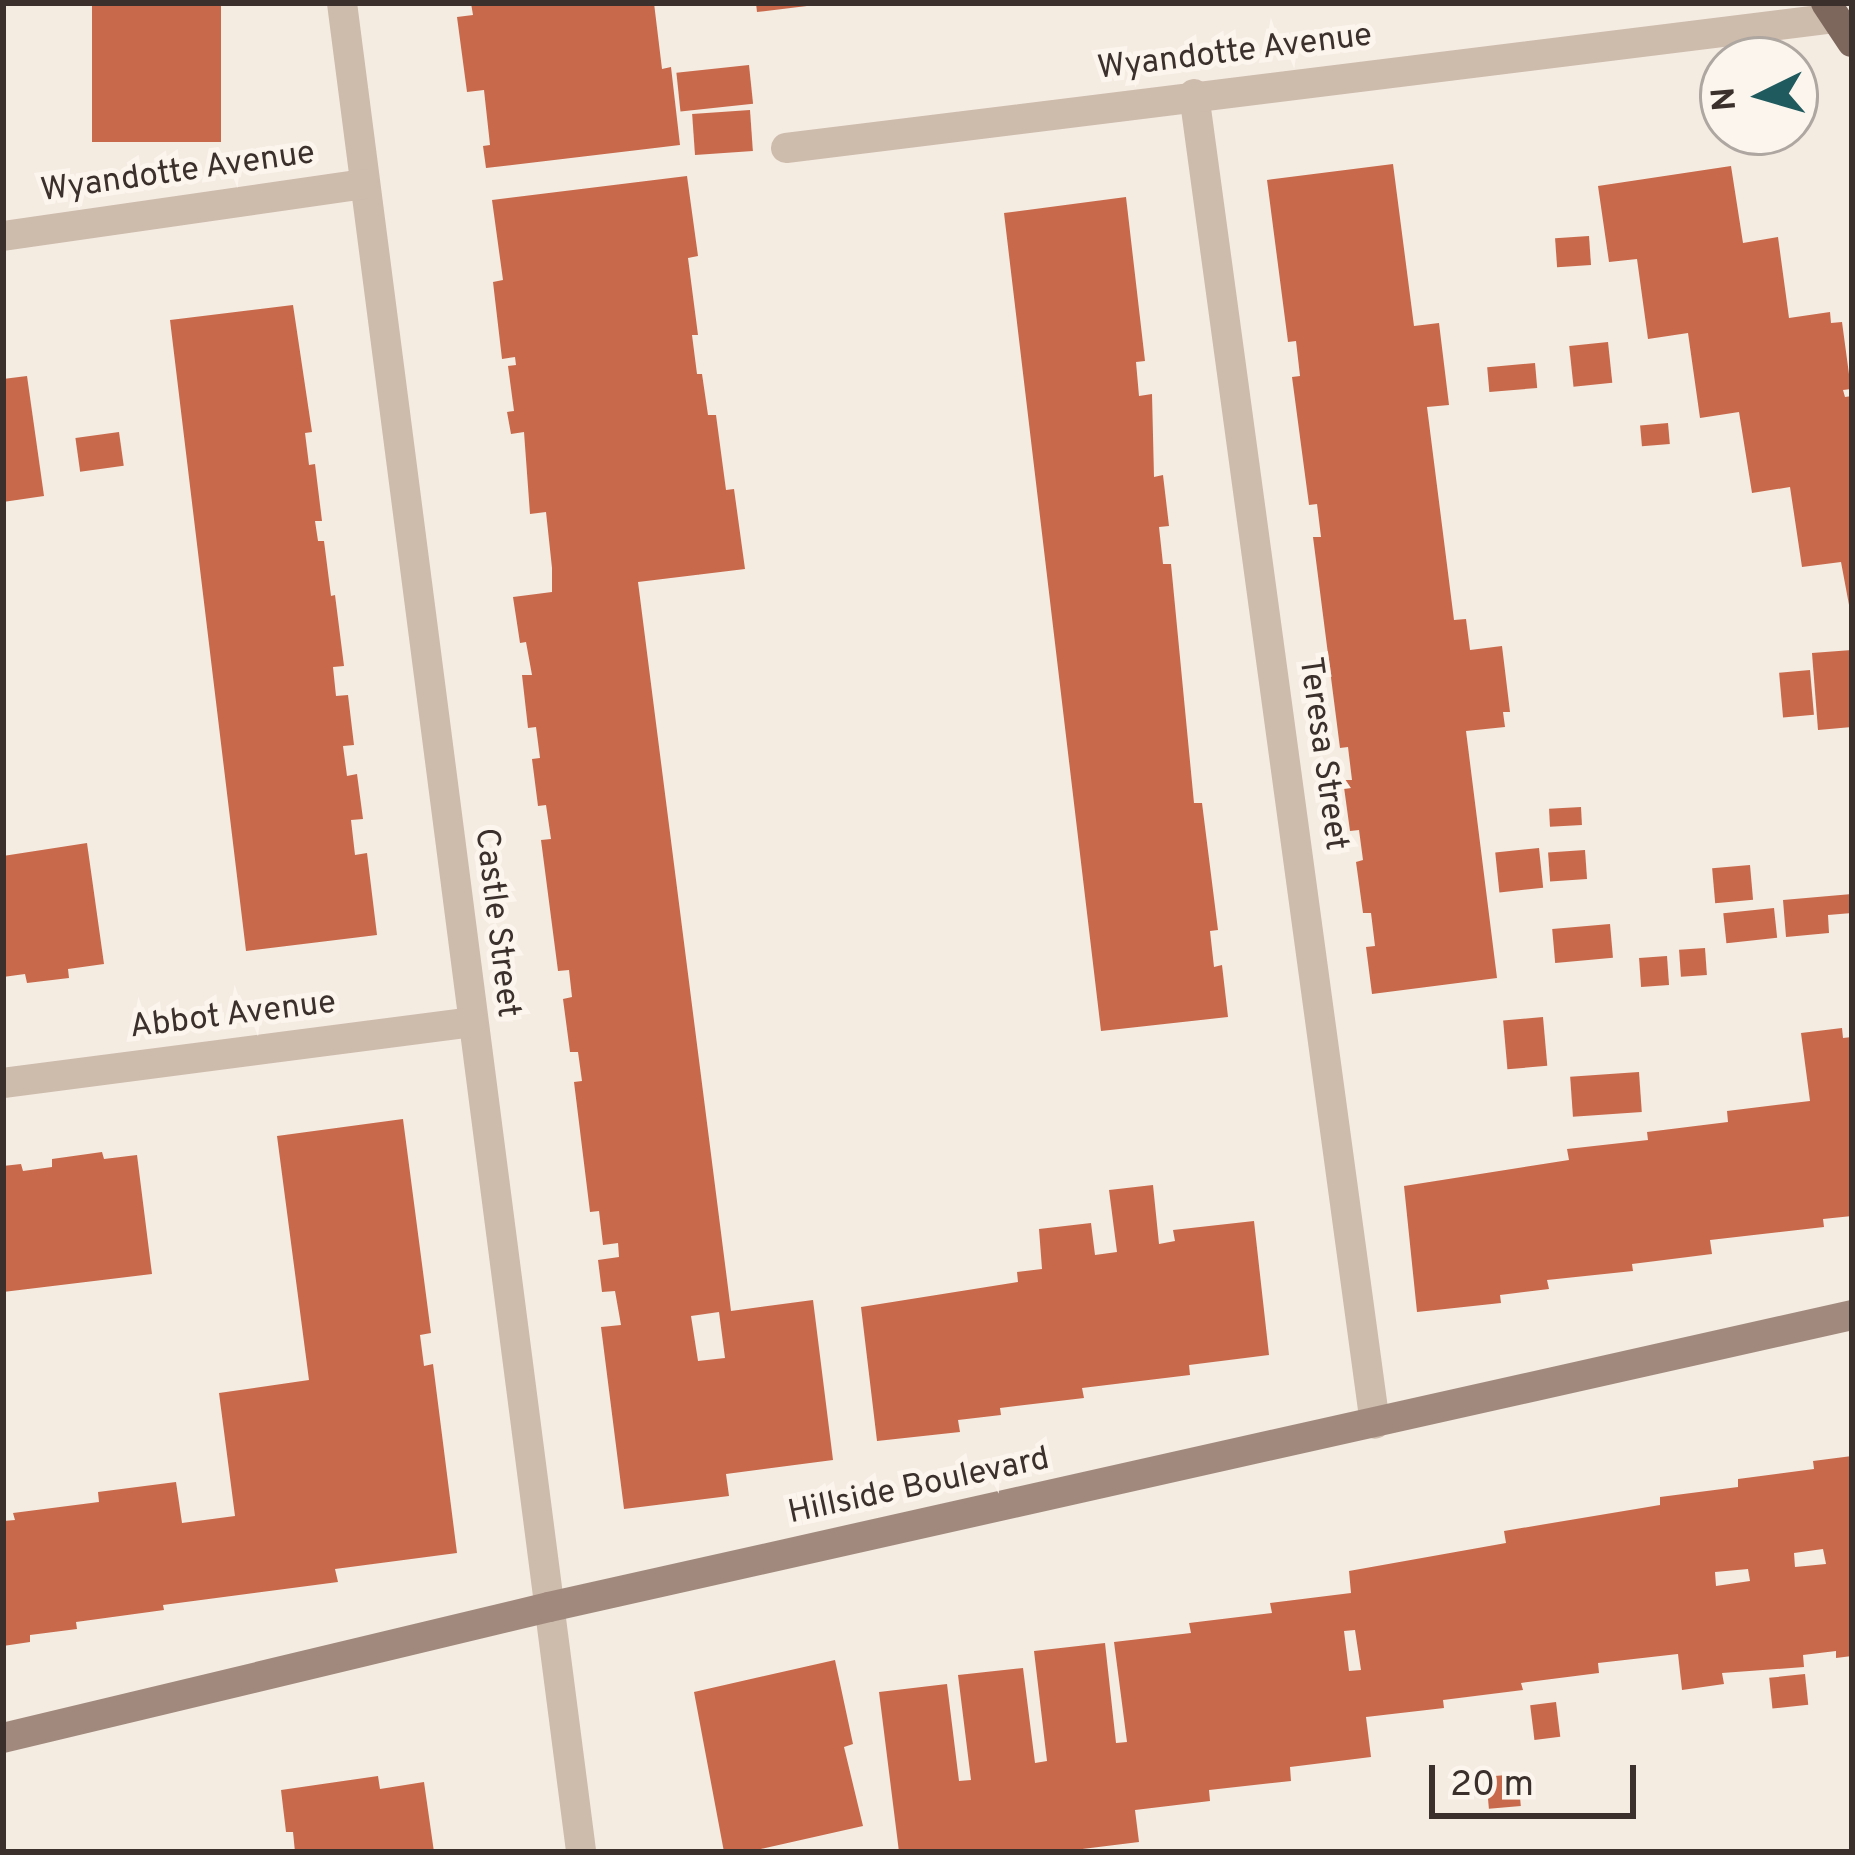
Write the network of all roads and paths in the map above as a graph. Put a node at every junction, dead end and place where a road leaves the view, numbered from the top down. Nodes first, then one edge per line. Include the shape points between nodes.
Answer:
1 (342, 3) edge
2 (1838, 21) edge
3 (1195, 94) junction
4 (787, 148) dead end
5 (363, 184) junction
6 (3, 236) edge
7 (472, 1022) junction
8 (3, 1084) edge
9 (1852, 1315) edge
10 (1376, 1424) junction
11 (549, 1607) junction
12 (3, 1738) edge
13 (581, 1852) edge

1 - 5 street, Castle Street
2 - 3 street, Wyandotte Avenue
3 - 4 street, Wyandotte Avenue
3 - 10 street, Teresa Street
5 - 6 street, Wyandotte Avenue
5 - 7 street, Castle Street
7 - 8 street, Abbot Avenue
7 - 11 street, Castle Street
9 - 10 main road, Hillside Boulevard
10 - 11 main road, Hillside Boulevard
11 - 12 main road, Hillside Boulevard
11 - 13 street, Castle Street

